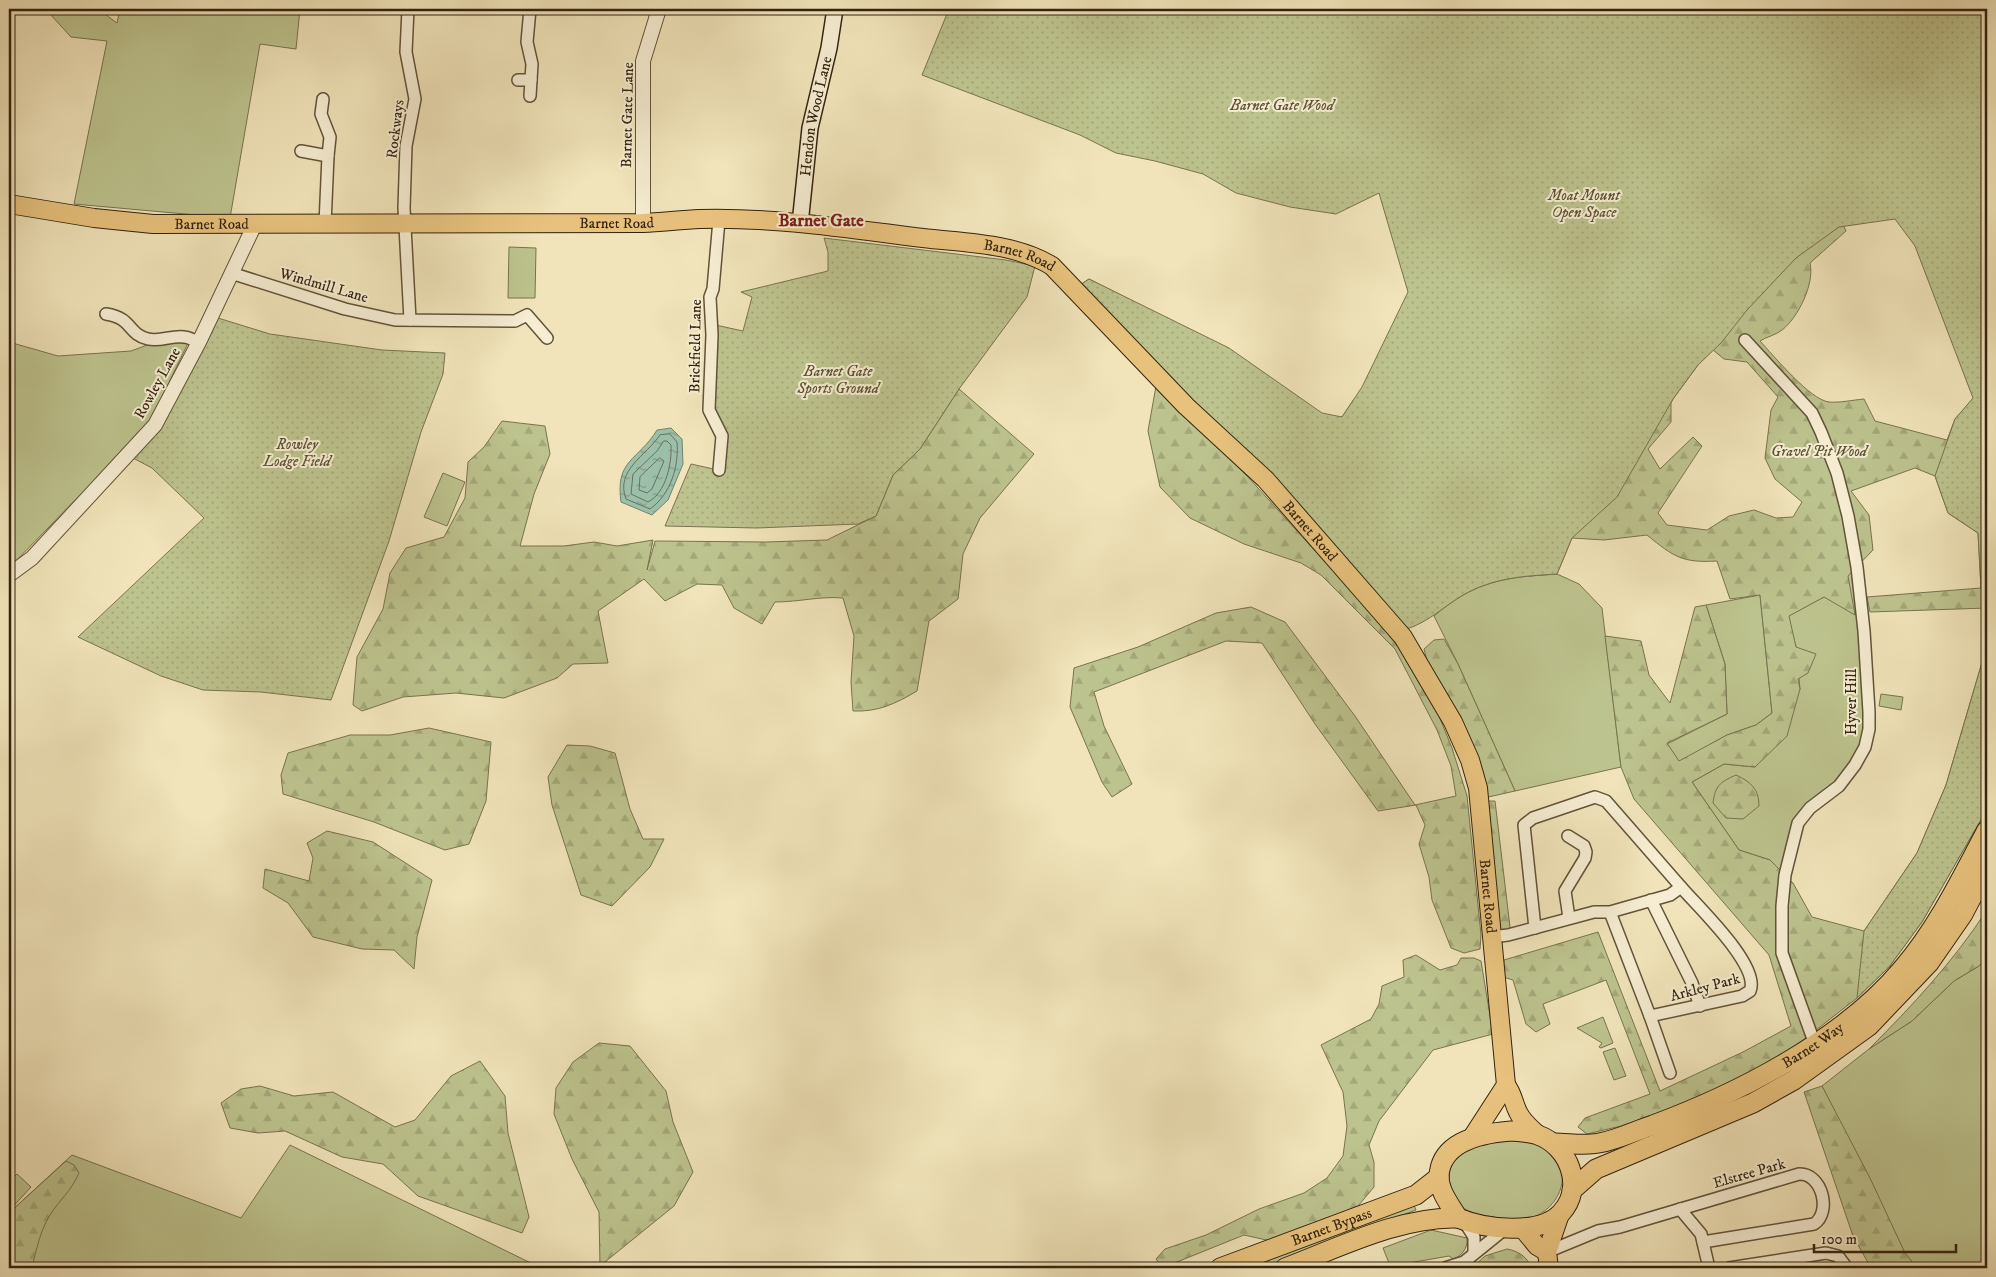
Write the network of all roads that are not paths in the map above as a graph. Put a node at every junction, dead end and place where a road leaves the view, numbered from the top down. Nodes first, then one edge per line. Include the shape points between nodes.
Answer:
1 (408, 9) edge
2 (530, 9) edge
3 (659, 9) edge
4 (835, 9) edge
5 (518, 80) dead end
6 (531, 80) junction
7 (530, 96) dead end
8 (323, 99) dead end
9 (301, 152) dead end
10 (328, 156) junction
11 (9, 204) edge
12 (719, 220) junction
13 (643, 223) junction
14 (255, 224) junction
15 (325, 224) junction
16 (406, 224) junction
17 (800, 224) junction
18 (231, 273) junction
19 (106, 314) dead end
20 (410, 320) junction
21 (547, 338) dead end
22 (1745, 340) dead end
23 (199, 342) junction
24 (719, 470) dead end
25 (9, 575) edge
26 (1987, 830) edge
27 (1568, 836) dead end
28 (1987, 868) edge
29 (1681, 887) junction
30 (1651, 900) junction
31 (1610, 912) junction
32 (1569, 918) junction
33 (1535, 928) junction
34 (1491, 937) junction
35 (1700, 1006) junction
36 (1650, 1016) junction
37 (1814, 1044) junction
38 (1818, 1063) junction
39 (1670, 1073) dead end
40 (1506, 1085) junction
41 (1537, 1134) junction
42 (1473, 1136) junction
43 (1554, 1143) junction
44 (1439, 1177) junction
45 (1572, 1190) junction
46 (1680, 1209) junction
47 (1560, 1214) junction
48 (1461, 1219) junction
49 (1514, 1229) junction
50 (1703, 1242) junction
51 (1474, 1252) junction
52 (1548, 1260) edge
53 (1220, 1268) edge
54 (1285, 1268) edge
55 (1445, 1268) edge
56 (1709, 1268) edge
57 (1729, 1268) edge
58 (1847, 1268) edge

1 - 16 street, Rockways via 406,52 415,99 406,146
2 - 6 street via 527,42 532,64
3 - 13 street, Barnet Gate Lane via 643,61
4 - 17 main road, Hendon Wood Lane via 810,128
5 - 6 street
6 - 7 street
8 - 10 street via 321,114 330,137
9 - 10 street
10 - 15 street
11 - 14 main road, Barnet Road via 153,224
12 - 13 main road, Barnet Road
12 - 17 main road, Barnet Road
12 - 24 street, Brickfield Lane via 710,297 709,410 722,436
13 - 16 main road, Barnet Road
14 - 15 main road, Barnet Road
14 - 18 street, Rowley Lane
15 - 16 main road, Barnet Road
16 - 20 street
17 - 34 main road, Barnet Road via 985,245 1042,260 1071,284 1186,406 1266,480 1403,637 1461,739 1478,788
18 - 20 street, Windmill Lane via 345,309 395,320
18 - 23 street, Rowley Lane
19 - 23 street via 119,316 138,335 148,339 158,341 184,336
20 - 21 street, Windmill Lane via 515,321 527,315
22 - 37 street, Hyver Hill via 1812,413 1821,432 1848,516 1864,631 1869,712 1865,747 1839,786 1810,808 1798,823 1785,875 1782,953
23 - 25 street, Rowley Lane via 156,425 32,558
26 - 37 highway, Barnet Way via 1932,929 1903,969 1862,1008
27 - 32 street via 1584,846 1586,852 1565,891
28 - 38 highway, Barnet Way via 1963,914 1929,964 1869,1026
29 - 30 street via 1670,895
29 - 33 street, Arkley Park via 1606,801 1595,797 1533,818 1524,826
29 - 35 street, Arkley Park via 1740,956 1752,981 1750,991 1742,996
30 - 31 street
30 - 35 street
31 - 32 street
31 - 36 street
32 - 33 street
33 - 34 street
34 - 40 main road, Barnet Road
35 - 36 street, Arkley Park
36 - 39 street
37 - 38 street, Hyver Hill via 1819,1054
37 - 43 highway, Barnet Way via 1772,1070 1676,1116 1598,1144
38 - 45 highway, Barnet Way via 1753,1103 1590,1172
40 - 41 main road, Barnet Road via 1513,1095 1517,1111
40 - 42 main road
41 - 42 highway via 1511,1131
41 - 43 highway
42 - 44 highway via 1446,1158
43 - 45 highway via 1569,1164
44 - 48 highway via 1445,1198
44 - 53 highway, Barnet Bypass via 1416,1195
45 - 47 highway
46 - 50 street via 1696,1226
46 - 50 street, Elstree Park via 1799,1174 1812,1178 1822,1196 1824,1212 1814,1224
46 - 52 street, Elstree Park via 1598,1231
47 - 49 highway via 1540,1224
47 - 52 main road
48 - 49 highway via 1482,1226
48 - 51 street via 1474,1238
48 - 54 highway, Barnet Bypass via 1428,1218 1404,1224
49 - 51 street
49 - 52 main road via 1537,1246
50 - 56 street
51 - 55 street via 1456,1266
57 - 58 street via 1826,1253 1838,1256

